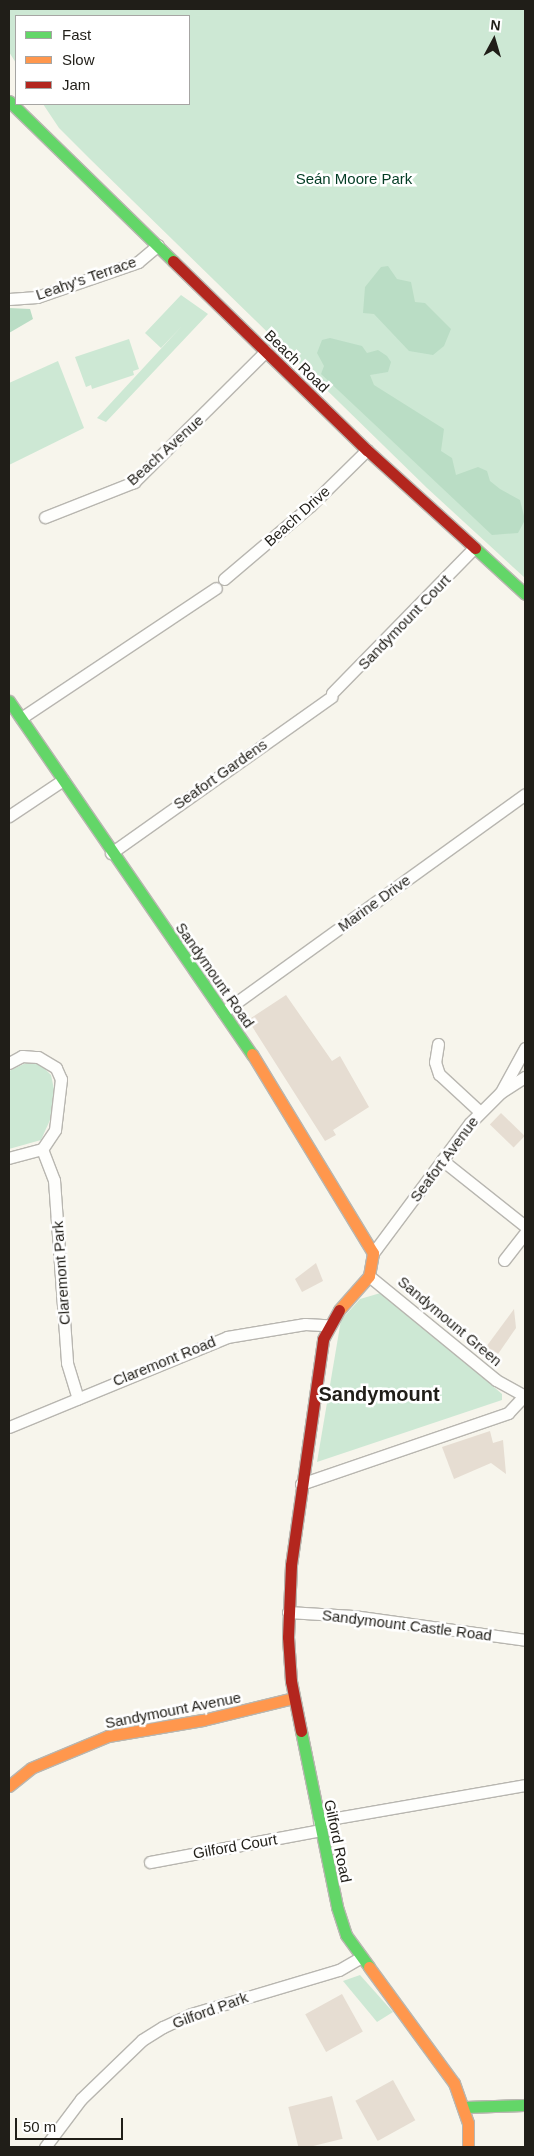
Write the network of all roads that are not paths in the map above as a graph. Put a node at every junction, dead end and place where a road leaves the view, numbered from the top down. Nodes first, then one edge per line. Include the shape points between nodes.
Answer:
1 (9, 101) edge
2 (19, 105) edge
3 (52, 144) junction
4 (158, 245) junction
5 (9, 299) edge
6 (266, 351) junction
7 (366, 450) junction
8 (45, 517) dead end
9 (473, 549) junction
10 (224, 579) dead end
11 (216, 588) dead end
12 (525, 594) edge
13 (332, 695) joint
14 (9, 701) edge
15 (21, 718) junction
16 (63, 780) junction
17 (525, 794) edge
18 (9, 816) edge
19 (111, 853) junction
20 (223, 1012) junction
21 (438, 1044) dead end
22 (525, 1048) edge
23 (9, 1062) edge
24 (525, 1077) edge
25 (500, 1093) junction
26 (480, 1112) junction
27 (42, 1149) junction
28 (9, 1158) edge
29 (442, 1160) junction
30 (525, 1226) edge
31 (525, 1233) edge
32 (373, 1253) junction
33 (504, 1260) dead end
34 (369, 1276) junction
35 (327, 1325) junction
36 (524, 1396) edge
37 (78, 1398) junction
38 (9, 1427) edge
39 (301, 1484) junction
40 (288, 1612) junction
41 (525, 1640) edge
42 (294, 1698) junction
43 (525, 1785) edge
44 (9, 1786) edge
45 (320, 1826) junction
46 (150, 1862) dead end
47 (360, 1958) junction
48 (525, 2105) edge
49 (464, 2107) junction
50 (45, 2147) edge
51 (468, 2147) edge

1 - 3 street, Beach Road
2 - 3 street, Beach Road
3 - 4 street, Beach Road
4 - 5 street, Leahy's Terrace via 138,262 37,297
4 - 6 street, Beach Road
6 - 7 street, Beach Road
6 - 8 street, Beach Avenue via 134,482
7 - 9 street, Beach Road
7 - 10 street, Beach Drive via 310,506
9 - 12 street, Beach Road
9 - 13 street, Sandymount Court
11 - 15 street
13 - 19 street, Seafort Gardens
14 - 15 street, Sandymount Road
15 - 16 street, Sandymount Road
16 - 18 street
16 - 19 street, Sandymount Road
17 - 20 street, Marine Drive
19 - 20 street, Sandymount Road
20 - 32 street, Sandymount Road via 337,1188
21 - 26 street via 436,1062 439,1074
22 - 25 street
23 - 27 street via 22,1056 38,1057 56,1068 61,1079 55,1130
24 - 25 street, Seafort Avenue
25 - 26 street, Seafort Avenue
26 - 29 street, Seafort Avenue
27 - 28 street
27 - 37 street, Claremont Park via 54,1180 67,1363
29 - 30 street
29 - 32 street, Seafort Avenue
31 - 33 street
32 - 34 street
34 - 35 street
34 - 36 street, Sandymount Green via 496,1380
35 - 37 street, Claremont Road via 305,1324 228,1337
35 - 39 street
36 - 39 street, Sandymount Green via 508,1412
37 - 38 street, Claremont Road
39 - 40 street, Gilford Road
40 - 41 street, Sandymount Castle Road via 353,1616
40 - 42 street, Gilford Road
42 - 44 street, Sandymount Avenue via 203,1720 108,1736 31,1768
42 - 45 street, Gilford Road
43 - 45 street, Gilford Court
45 - 46 street, Gilford Court
45 - 47 street, Gilford Road via 337,1907 346,1935
47 - 49 street, Gilford Road via 434,2050
47 - 50 street, Gilford Park via 339,1970 191,2014 163,2027 142,2040 81,2100
48 - 49 street
49 - 51 street

